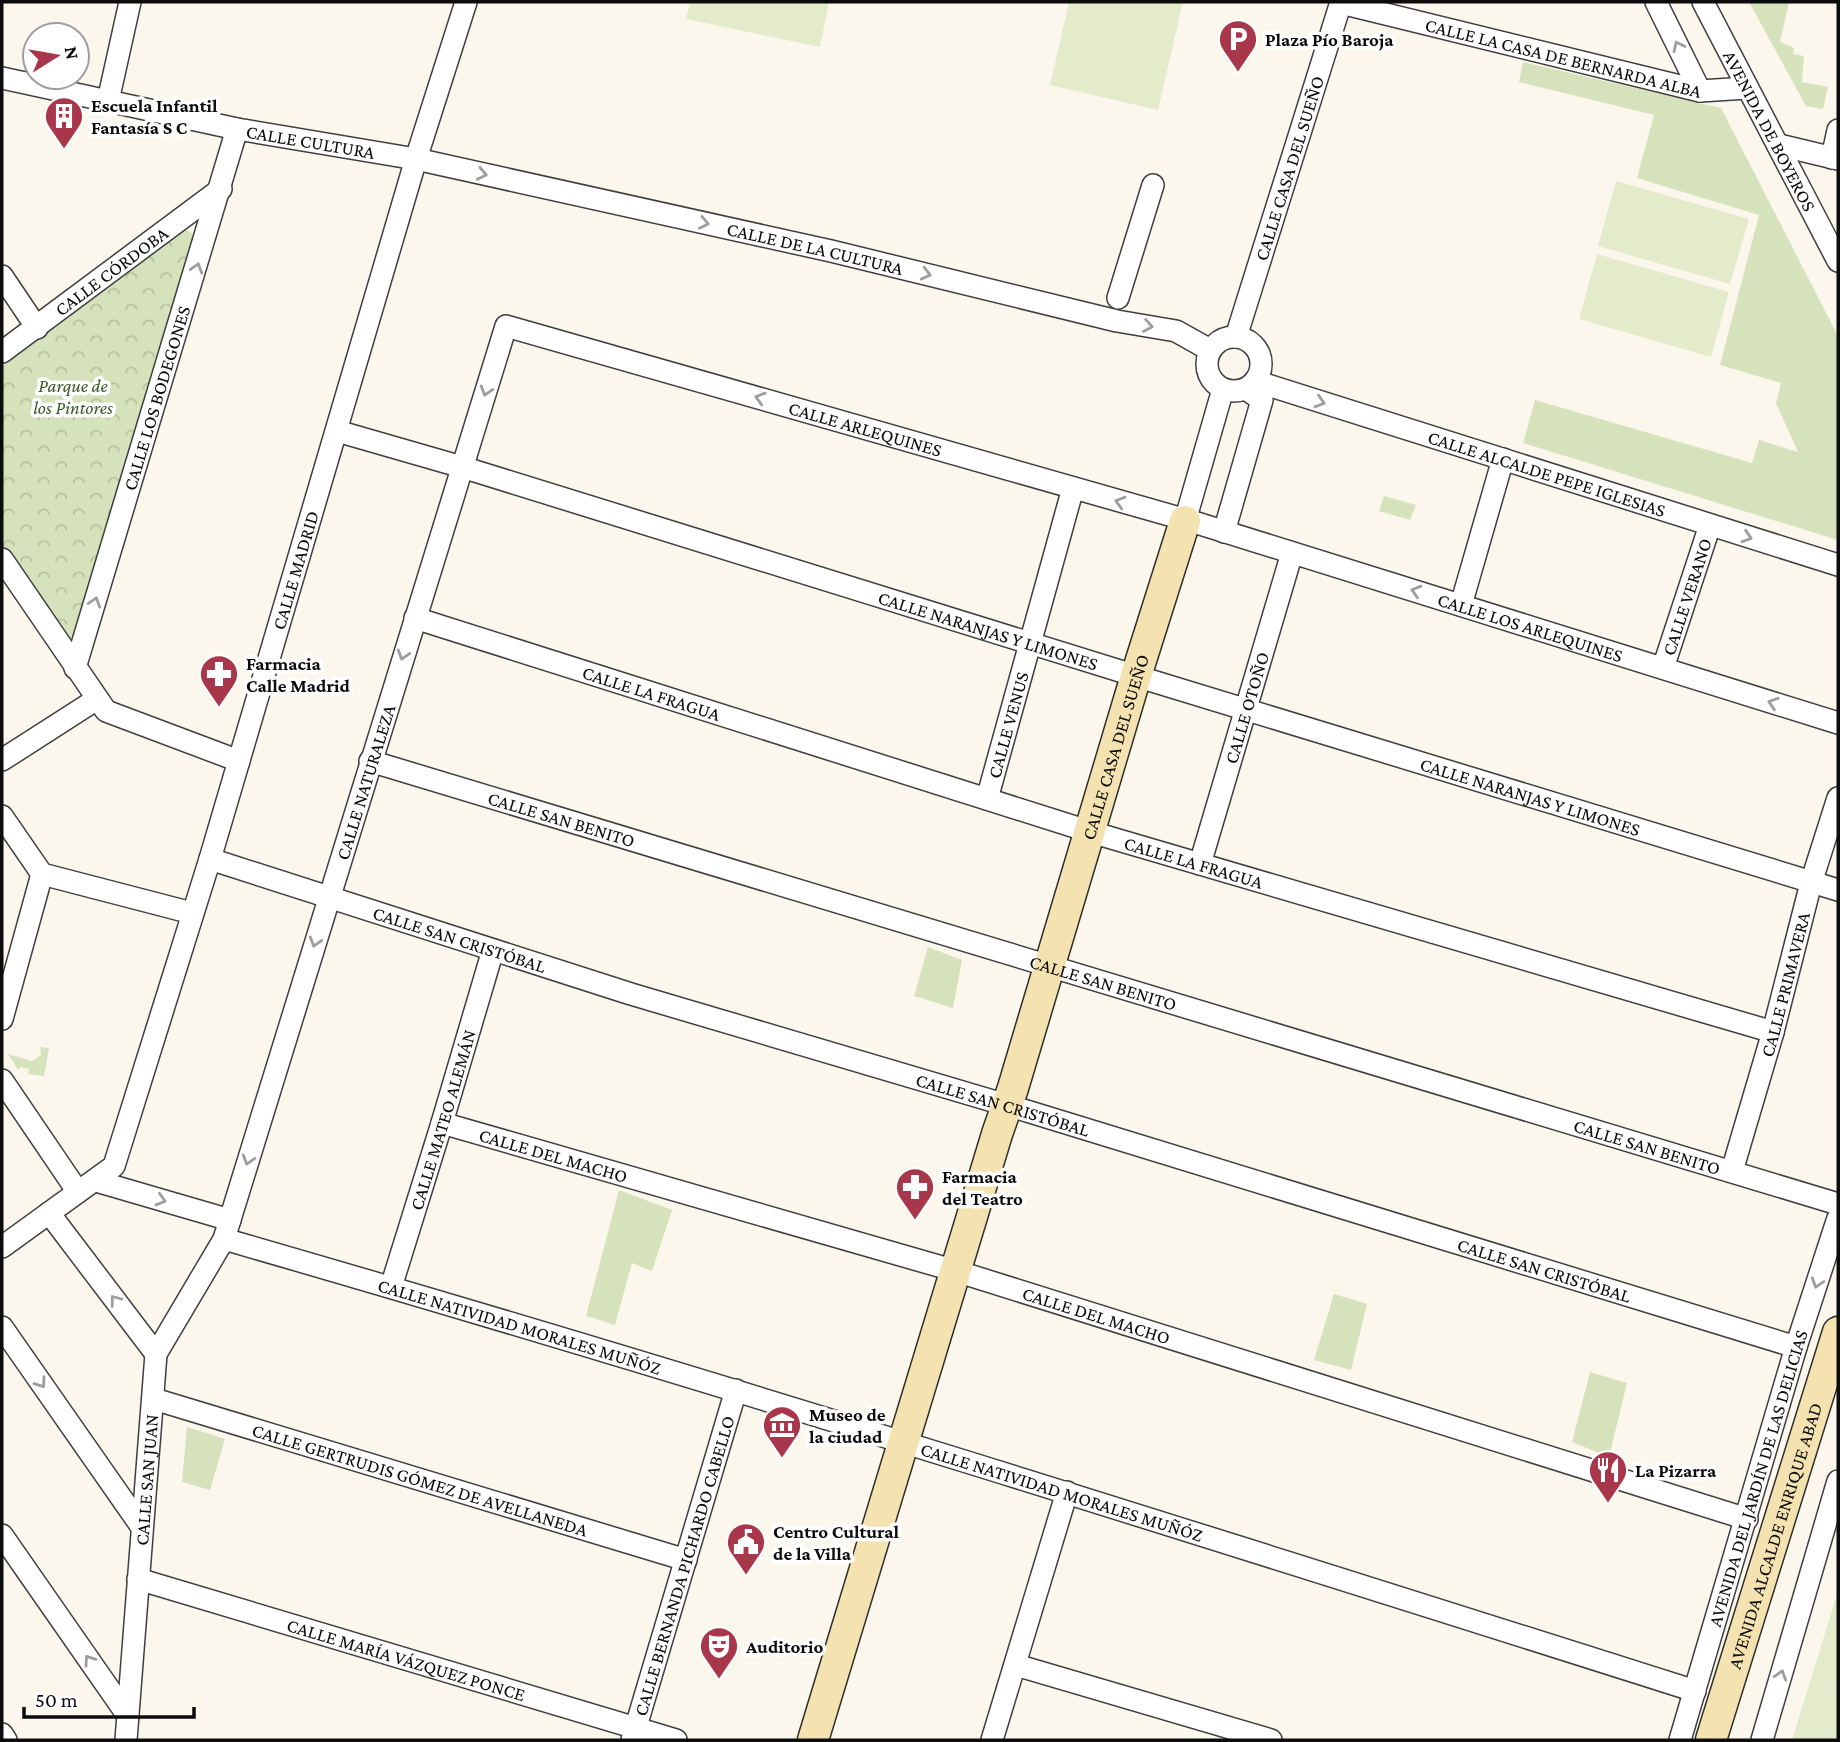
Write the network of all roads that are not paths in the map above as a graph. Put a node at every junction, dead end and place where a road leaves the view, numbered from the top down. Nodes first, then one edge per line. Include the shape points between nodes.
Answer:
1 (130, 2) edge
2 (466, 2) edge
3 (1341, 2) edge
4 (1656, 2) edge
5 (1703, 2) edge
6 (2, 78) edge
7 (1746, 88) junction
8 (1700, 91) junction
9 (108, 101) junction
10 (237, 129) junction
11 (1838, 130) edge
12 (1779, 145) junction
13 (1835, 158) edge
14 (416, 159) junction
15 (1153, 185) dead end
16 (221, 189) junction
17 (1838, 261) edge
18 (2, 276) edge
19 (1118, 298) dead end
20 (506, 326) joint
21 (37, 328) junction
22 (1236, 337) junction
23 (1210, 350) junction
24 (2, 352) edge
25 (1250, 385) junction
26 (1223, 389) junction
27 (337, 431) junction
28 (1503, 459) junction
29 (462, 467) junction
30 (1073, 488) junction
31 (1185, 520) junction
32 (1710, 525) junction
33 (1224, 532) junction
34 (1292, 553) junction
35 (2, 559) edge
36 (1838, 565) edge
37 (1461, 605) junction
38 (415, 618) junction
39 (1030, 643) junction
40 (75, 668) junction
41 (1663, 668) junction
42 (1136, 676) junction
43 (97, 699) junction
44 (1246, 709) junction
45 (1838, 723) edge
46 (2, 760) edge
47 (239, 761) junction
48 (370, 761) junction
49 (1838, 798) edge
50 (987, 799) junction
51 (2, 816) edge
52 (1091, 832) junction
53 (210, 859) junction
54 (1200, 864) junction
55 (42, 874) junction
56 (1811, 883) junction
57 (1838, 890) edge
58 (329, 899) junction
59 (192, 913) junction
60 (493, 950) junction
61 (1049, 966) junction
62 (2, 1019) edge
63 (1773, 1032) junction
64 (2, 1080) edge
65 (1008, 1105) junction
66 (442, 1123) junction
67 (1732, 1171) junction
68 (87, 1186) junction
69 (1838, 1204) edge
70 (49, 1213) junction
71 (1838, 1218) edge
72 (227, 1229) junction
73 (2, 1247) edge
74 (956, 1271) junction
75 (391, 1287) junction
76 (2, 1327) edge
77 (1838, 1332) edge
78 (1796, 1347) junction
79 (156, 1354) junction
80 (1838, 1385) edge
81 (736, 1390) junction
82 (154, 1399) junction
83 (902, 1444) junction
84 (1838, 1481) edge
85 (1068, 1492) junction
86 (1747, 1519) junction
87 (141, 1526) junction
88 (2, 1535) edge
89 (686, 1560) junction
90 (138, 1579) junction
91 (1016, 1665) junction
92 (1695, 1690) junction
93 (128, 1716) junction
94 (2, 1734) edge
95 (634, 1735) edge
96 (6, 1740) edge
97 (126, 1740) edge
98 (676, 1740) edge
99 (813, 1740) edge
100 (992, 1740) edge
101 (1270, 1740) edge
102 (1680, 1740) edge
103 (1711, 1740) edge
104 (1725, 1740) edge
105 (1762, 1740) edge

1 - 9 street
2 - 14 street, CALLE MADRID
3 - 8 street, CALLE LA CASA DE BERNARDA ALBA
3 - 22 street, CALLE CASA DEL SUEÑO
8 -> 4 street
5 - 7 street, AVENIDA DE BOYEROS
6 - 9 street, CALLE CULTURA
7 - 8 street, CALLE LA CASA DE BERNARDA ALBA
7 - 12 street, AVENIDA DE BOYEROS
9 - 10 street, CALLE CULTURA
10 - 14 street, CALLE CULTURA
10 - 16 street, CALLE LOS BODEGONES
11 - 13 street
12 - 13 street
12 - 17 street, AVENIDA DE BOYEROS
14 -> 23 street, CALLE DE LA CULTURA via 1175,331
14 - 27 street, CALLE MADRID
15 - 19 street
16 - 21 street, CALLE CÓRDOBA
40 -> 16 street, CALLE LOS BODEGONES
18 - 21 street
20 -> 29 street, CALLE NATURALEZA
30 -> 20 street, CALLE ARLEQUINES
21 - 24 street, CALLE CÓRDOBA
22 - 23 street via 1221,340
22 - 25 street via 1252,343 1261,357 1259,374
23 - 26 street via 1209,377
25 - 26 street via 1238,391
25 -> 28 street, CALLE ALCALDE PEPE IGLESIAS
25 - 33 street via 1262,400
26 - 31 street, CALLE CASA DEL SUEÑO
27 - 29 street, CALLE NARANJAS Y LIMONES
27 - 47 street, CALLE MADRID
28 - 32 street, CALLE ALCALDE PEPE IGLESIAS
28 - 37 street
29 - 38 street, CALLE NATURALEZA
29 - 39 street, CALLE NARANJAS Y LIMONES
31 -> 30 street, CALLE ARLEQUINES
30 - 39 street, CALLE VENUS
31 - 33 street, CALLE ARLEQUINES
31 - 42 street, CALLE CASA DEL SUEÑO
32 -> 36 street, CALLE ALCALDE PEPE IGLESIAS
32 - 41 street, CALLE VERANO
33 - 34 street, CALLE LOS ARLEQUINES
37 -> 34 street, CALLE LOS ARLEQUINES
34 - 44 street, CALLE OTOÑO
35 - 40 street
37 - 41 street, CALLE LOS ARLEQUINES
38 -> 48 street, CALLE NATURALEZA
38 - 50 street, CALLE LA FRAGUA
39 - 42 street, CALLE NARANJAS Y LIMONES
39 - 50 street, CALLE VENUS
40 - 43 street
45 -> 41 street, CALLE LOS ARLEQUINES
42 - 44 street, CALLE NARANJAS Y LIMONES
42 - 52 street, CALLE CASA DEL SUEÑO
43 - 46 street
43 - 47 street via 106,711
44 - 54 street, CALLE OTOÑO
44 - 56 street, CALLE NARANJAS Y LIMONES
47 - 53 street, CALLE MADRID
48 - 58 street, CALLE NATURALEZA
48 - 61 street, CALLE SAN BENITO
49 - 56 street, CALLE PRIMAVERA
50 - 52 street, CALLE LA FRAGUA
51 - 55 street
52 - 54 street, CALLE LA FRAGUA
52 - 61 street, CALLE CASA DEL SUEÑO
53 - 58 street, CALLE SAN CRISTÓBAL
53 - 59 street, CALLE MADRID
54 - 63 street, CALLE LA FRAGUA
55 - 59 street
55 - 62 street
56 - 57 street, CALLE NARANJAS Y LIMONES
56 - 63 street, CALLE PRIMAVERA
58 - 60 street, CALLE SAN CRISTÓBAL
58 -> 72 street, CALLE NATURALEZA
59 - 68 street, CALLE MADRID via 114,1166
60 - 65 street, CALLE SAN CRISTÓBAL
60 - 66 street, CALLE MATEO ALEMÁN
61 - 65 street, CALLE CASA DEL SUEÑO
61 - 67 street, CALLE SAN BENITO
63 - 67 street, CALLE PRIMAVERA
64 - 68 street
65 - 74 street, CALLE CASA DEL SUEÑO
65 - 78 street, CALLE SAN CRISTÓBAL
66 - 74 street, CALLE DEL MACHO
66 - 75 street, CALLE MATEO ALEMÁN
67 - 69 street, CALLE SAN BENITO
68 - 70 street, CALLE MADRID
68 -> 72 street, CALLE NATIVIDAD MORALES MUÑÓZ
70 - 73 street, CALLE MADRID
79 -> 70 street
71 -> 78 street, AVENIDA DEL JARDÍN DE LAS DELICIAS
72 - 75 street, CALLE NATIVIDAD MORALES MUÑÓZ
72 - 79 street, CALLE SAN JUAN
74 - 83 street, CALLE CASA DEL SUEÑO
74 - 86 street, CALLE DEL MACHO
75 - 81 street, CALLE NATIVIDAD MORALES MUÑÓZ
76 -> 87 street
77 - 103 street, AVENIDA ALCALDE ENRIQUE ABAD
78 - 86 street, AVENIDA DEL JARDÍN DE LAS DELICIAS
79 - 82 street, CALLE SAN JUAN
80 - 104 street, AVENIDA ALCALDE ENRIQUE ABAD via 1806,1498
81 - 83 street, CALLE NATIVIDAD MORALES MUÑÓZ
81 - 89 street, CALLE BERNANDA PICHARDO CABELLO
82 - 87 street, CALLE SAN JUAN
82 - 89 street, CALLE GERTRUDIS GÓMEZ DE AVELLANEDA
83 - 85 street, CALLE NATIVIDAD MORALES MUÑÓZ
83 - 99 street, CALLE CASA DEL SUEÑO
105 -> 84 street
85 - 91 street
85 - 92 street, CALLE NATIVIDAD MORALES MUÑÓZ
86 - 92 street, AVENIDA DEL JARDÍN DE LAS DELICIAS
87 - 90 street, CALLE SAN JUAN
93 -> 88 street
89 - 95 street, CALLE BERNANDA PICHARDO CABELLO
90 - 93 street, CALLE SAN JUAN
90 - 95 street, CALLE MARÍA VÁZQUEZ PONCE
91 - 100 street
91 - 101 street
92 - 102 street, AVENIDA DEL JARDÍN DE LAS DELICIAS
93 - 97 street, CALLE SAN JUAN
94 - 96 street
95 - 98 street, CALLE MARÍA VÁZQUEZ PONCE

